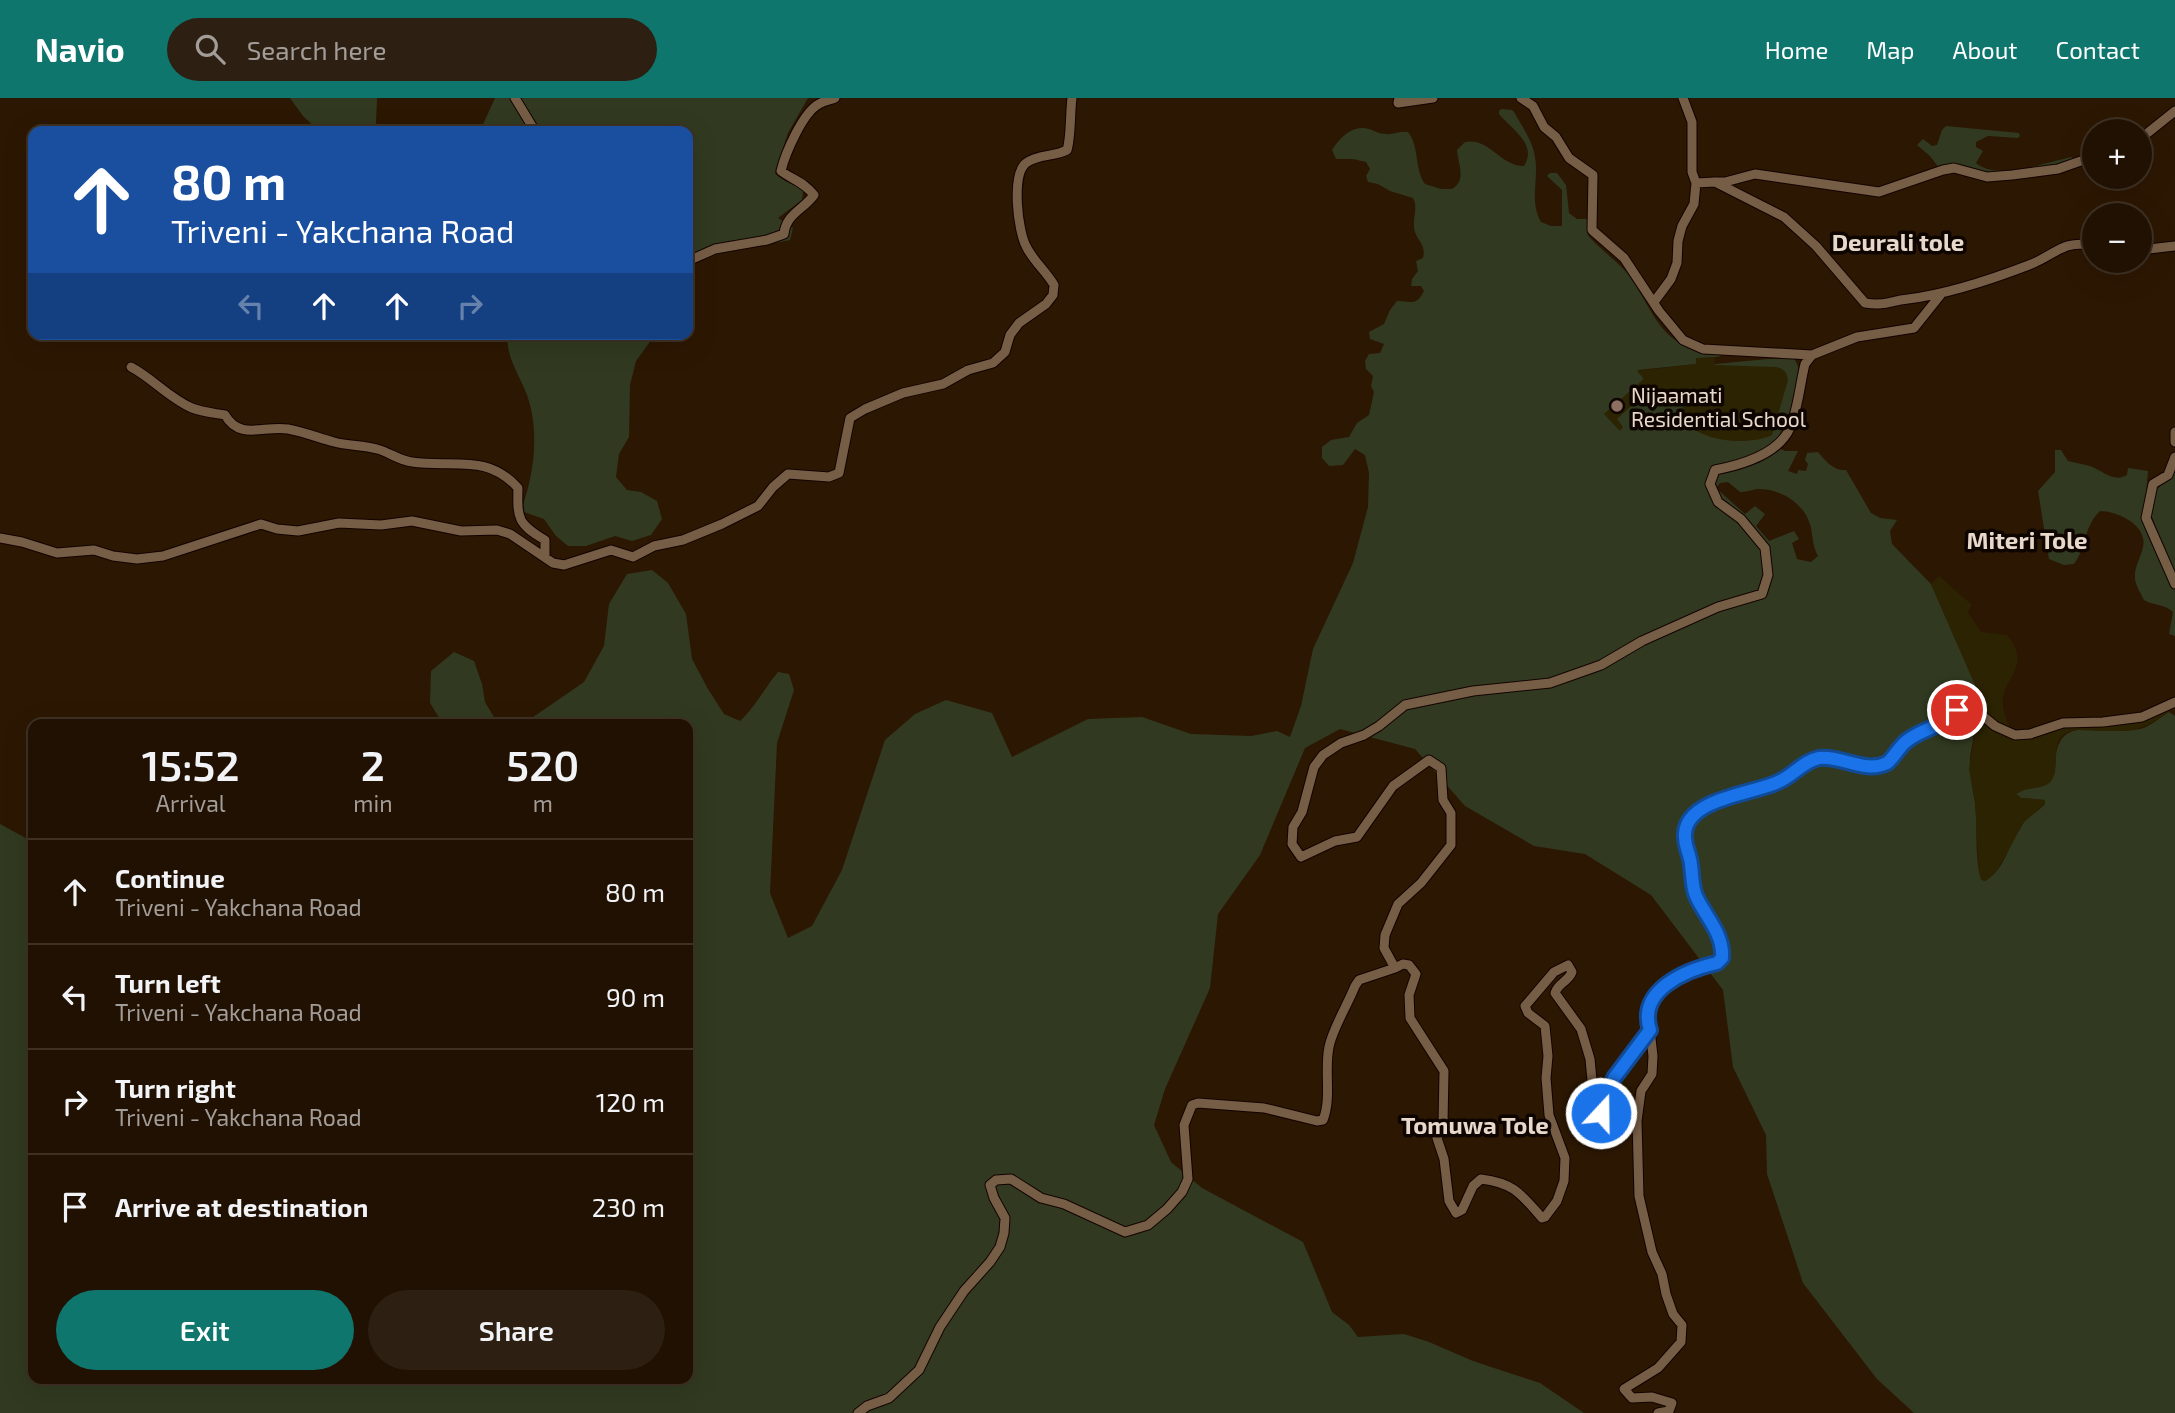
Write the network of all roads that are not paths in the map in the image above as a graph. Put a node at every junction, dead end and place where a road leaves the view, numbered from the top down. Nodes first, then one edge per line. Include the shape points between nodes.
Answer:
1 (515, 98) edge
2 (835, 98) edge
3 (1072, 98) edge
4 (1399, 98) edge
5 (1433, 98) edge
6 (1521, 98) edge
7 (1684, 98) edge
8 (2175, 111) edge
9 (532, 126) edge
10 (2152, 129) edge
11 (2082, 160) edge
12 (1715, 182) junction
13 (1696, 183) junction
14 (2082, 244) edge
15 (2175, 246) edge
16 (2152, 249) edge
17 (693, 259) edge
18 (1942, 293) junction
19 (1654, 302) junction
20 (1812, 355) junction
21 (131, 367) dead end
22 (2175, 432) edge
23 (2175, 442) edge
24 (2175, 457) edge
25 (0, 538) edge
26 (545, 557) junction
27 (2175, 584) edge
28 (2175, 702) edge
29 (1395, 968) junction
30 (1650, 1030) junction
31 (858, 1413) edge
32 (1658, 1413) edge

1 - 9 street
2 - 17 street via 816,104 790,142 781,171 805,184 814,195 789,217 784,234 715,249
3 - 26 street via 1067,150 1023,165 1017,182 1021,236 1054,285 1053,295 1019,323 993,363 857,413 850,418 839,472 829,477 788,474 758,506 722,524 633,557 611,550 564,565
4 - 5 street via 1398,103
6 - 19 street via 1532,106 1569,158 1593,176 1592,230 1624,258
7 - 13 street via 1692,122
8 - 10 street
11 - 12 street via 2057,169 1987,177 1954,168 1879,192 1755,174
12 - 13 street
12 - 18 street via 1784,218 1816,246 1865,303 1884,305
13 - 19 street via 1694,204 1678,241 1677,263
14 - 18 street
15 - 16 street
18 - 20 street via 1913,328 1857,337
19 - 20 street via 1683,340 1703,349
20 - 29 street via 1805,364 1789,429 1779,445 1740,465 1715,470 1710,484 1718,502 1741,519 1765,548 1768,575 1762,594 1718,607 1601,665 1550,683 1473,691 1405,705 1379,726 1323,755 1314,767 1302,812 1293,827 1292,844 1301,857 1335,841 1357,837 1393,786 1429,760 1441,768 1443,800 1451,813 1451,845 1398,904 1384,948
21 - 26 street via 191,407 225,415 239,430 287,429 376,449 410,463 470,463 499,471 518,488 517,515 526,529 545,540
22 - 23 street
24 - 27 street via 2168,475 2153,484 2146,517
25 - 26 street via 57,553 94,550 136,559 163,556 261,524 298,531 339,523 412,521 461,531 497,530
28 - 30 street via 2142,717 2063,723 2015,735 1965,706 1948,722 1912,737 1885,764 1814,759 1775,784 1703,808 1688,824 1685,841 1694,890 1715,927 1722,958 1664,985 1648,1010
29 - 30 street via 1409,965 1416,974 1409,995 1410,1018 1444,1071 1443,1124 1437,1138 1449,1201 1456,1213 1481,1179 1507,1184 1542,1218 1557,1201 1565,1158 1549,1115 1545,1026 1525,1006 1554,972 1568,965 1572,972 1555,993 1581,1029 1591,1080 1598,1086 1591,1110 1601,1113 1606,1107 1614,1078
29 - 31 street via 1359,980 1355,986 1329,1045 1324,1120 1264,1108 1192,1105 1184,1125 1186,1185 1148,1225 1118,1230 1034,1194 1012,1179 989,1185 1005,1217 1000,1247 964,1291 919,1370 889,1398
30 - 32 street via 1652,1074 1641,1091 1637,1121 1639,1196 1652,1252 1673,1314 1682,1325 1681,1342 1658,1368 1624,1389 1632,1398 1672,1403 1669,1411

